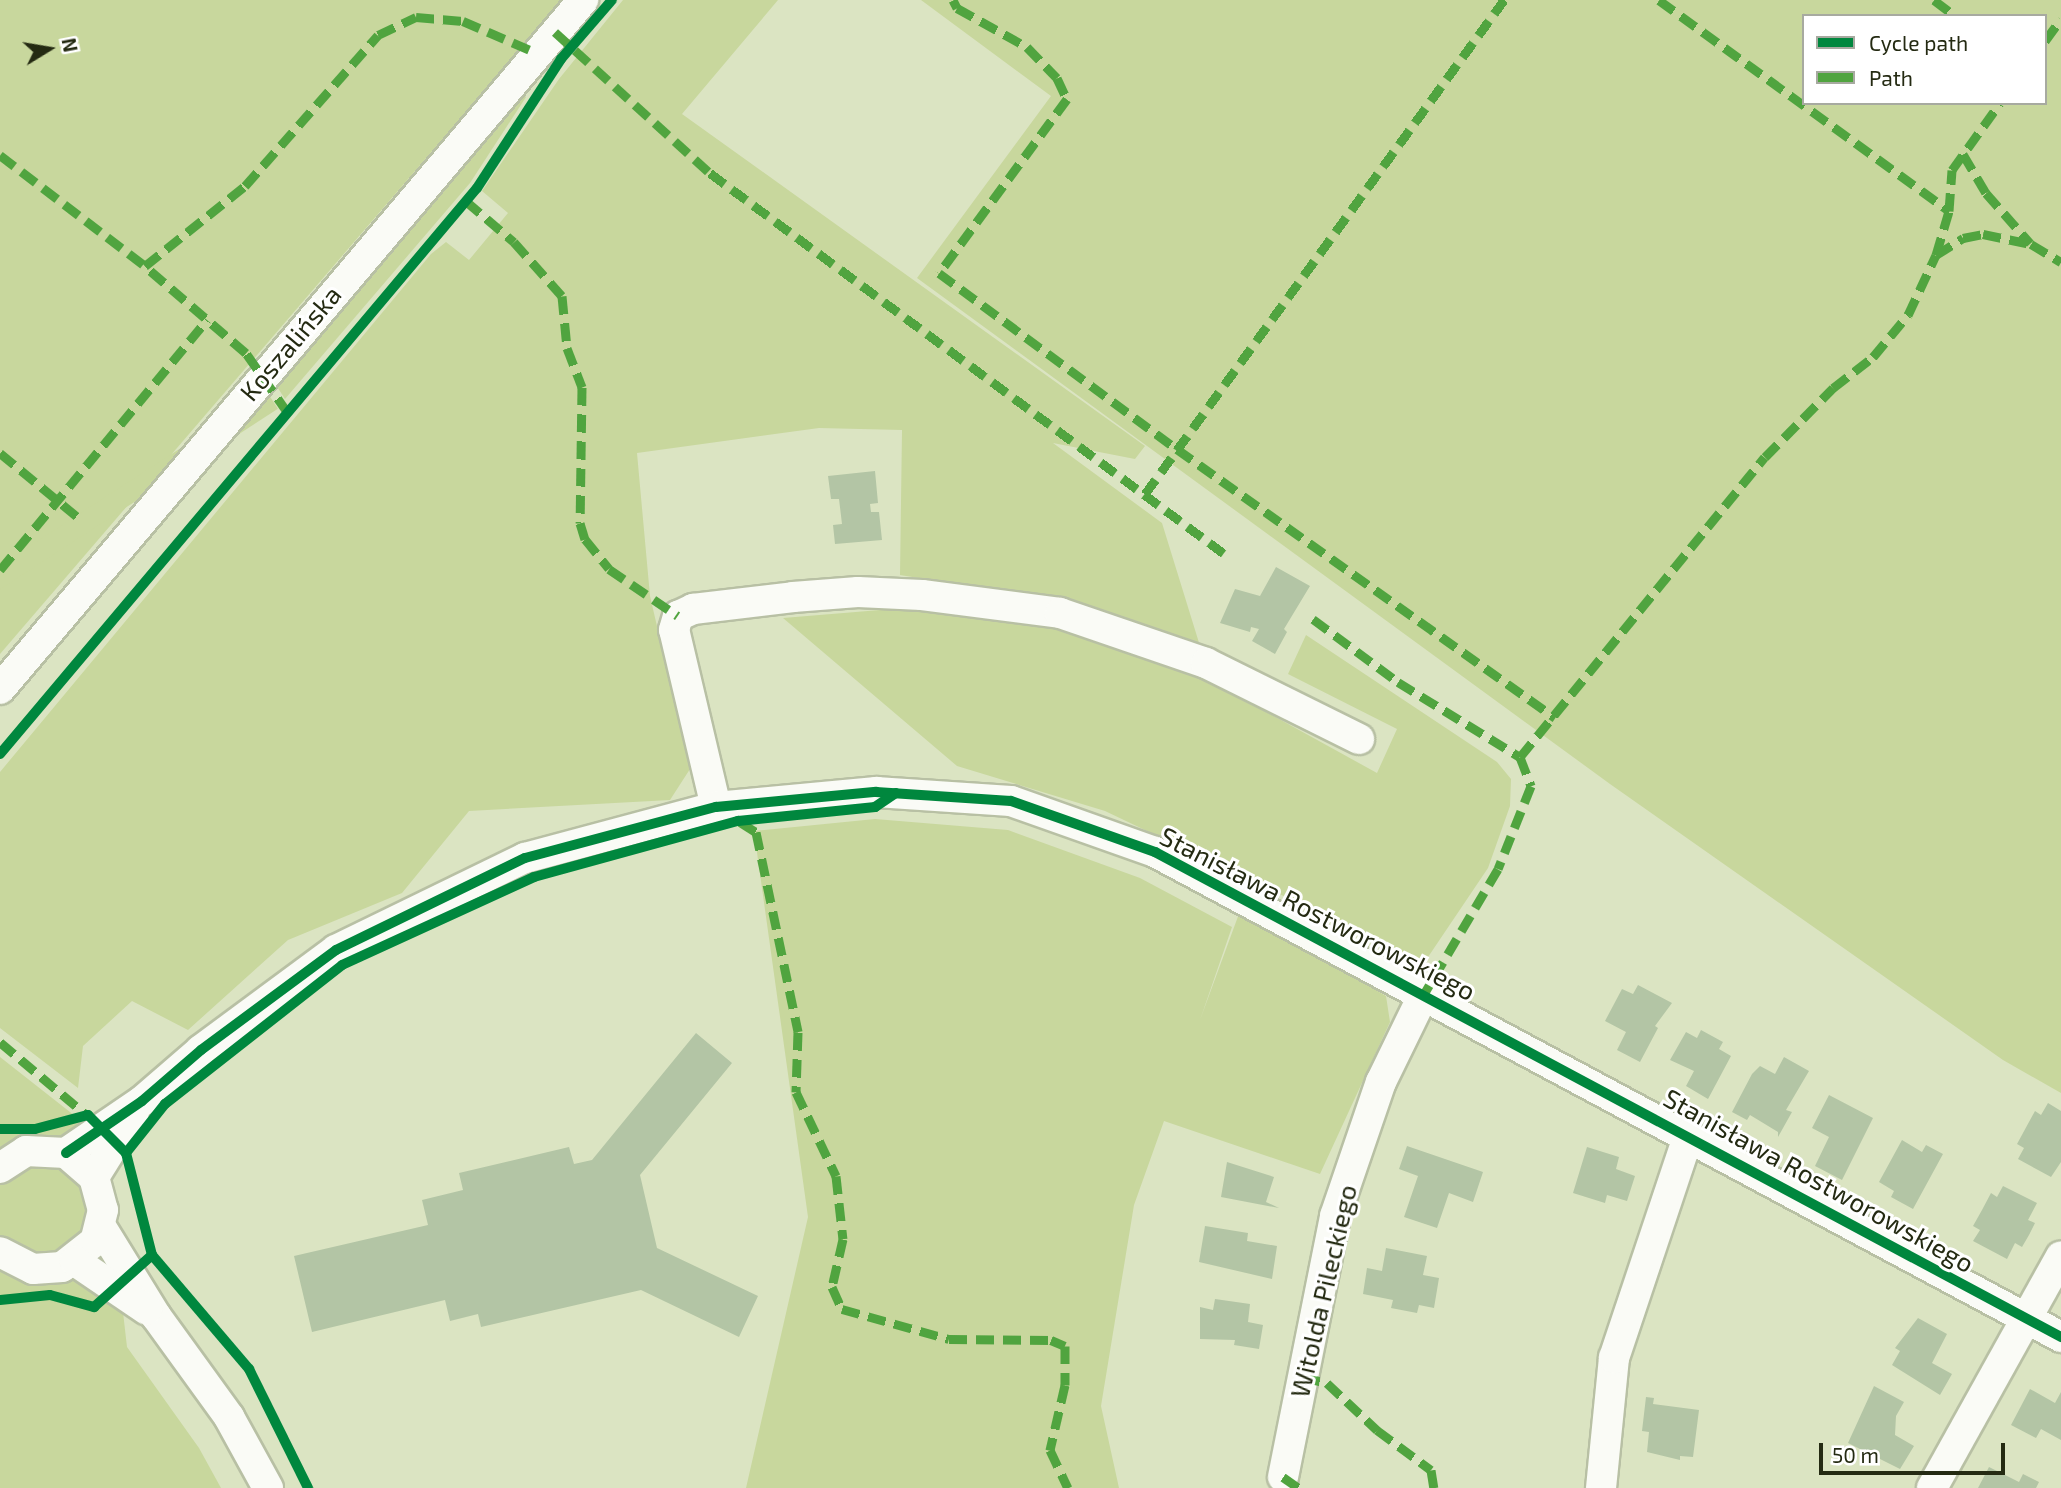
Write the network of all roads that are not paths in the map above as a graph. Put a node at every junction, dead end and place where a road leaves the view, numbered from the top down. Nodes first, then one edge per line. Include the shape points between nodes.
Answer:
1 (583, 0) edge
2 (0, 689) edge
3 (1359, 739) dead end
4 (716, 807) junction
5 (1424, 994) junction
6 (142, 1101) junction
7 (1689, 1134) junction
8 (65, 1153) junction
9 (3, 1161) edge
10 (94, 1177) junction
11 (101, 1227) junction
12 (2061, 1256) edge
13 (75, 1261) junction
14 (6, 1265) edge
15 (156, 1316) junction
16 (2026, 1319) junction
17 (2061, 1337) edge
18 (1283, 1477) dead end
19 (268, 1488) edge
20 (1601, 1488) edge
21 (1932, 1488) edge

1 - 2 street, Koszalińska
3 - 4 street via 1206,663 1060,613 922,595 858,592 793,597 694,609 677,616 674,630
4 - 5 street, Stanisława Rostworowskiego via 876,792 1011,801 1155,852
4 - 6 street, Stanisława Rostworowskiego via 525,858 336,950 201,1049
5 - 7 street, Stanisława Rostworowskiego
5 - 18 street, Witolda Pileckiego via 1381,1082 1335,1216
6 - 8 street, Stanisława Rostworowskiego
6 - 10 street, Stanisława Rostworowskiego
7 - 16 street, Stanisława Rostworowskiego
7 - 20 street via 1614,1358
8 - 9 street via 36,1150
8 - 10 street
10 - 11 street via 103,1210
11 - 13 street via 95,1241
11 - 15 street
12 - 16 street
13 - 14 street via 47,1270
13 - 15 street
15 - 19 street via 229,1417
16 - 17 street, Stanisława Rostworowskiego
16 - 21 street

